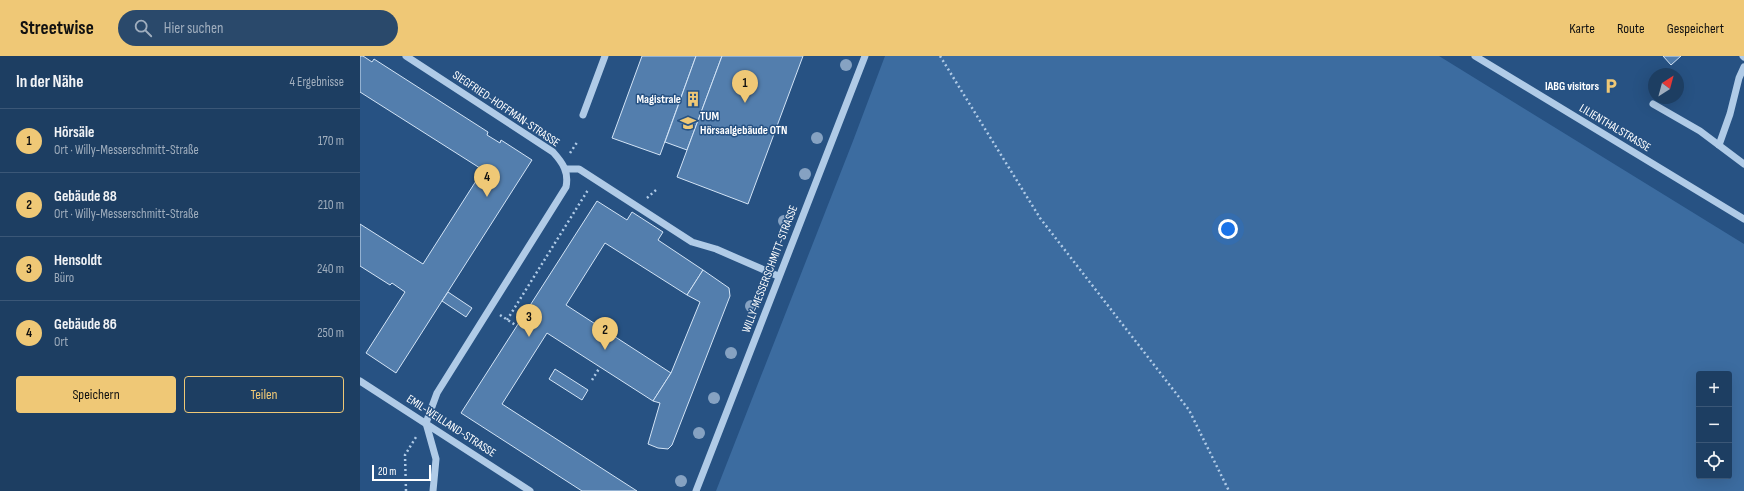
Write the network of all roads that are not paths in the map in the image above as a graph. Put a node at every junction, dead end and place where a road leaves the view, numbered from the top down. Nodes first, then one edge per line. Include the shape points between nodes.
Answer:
1 (406, 56) edge
2 (605, 56) edge
3 (865, 56) edge
4 (1475, 56) edge
5 (1744, 67) edge
6 (1653, 104) dead end
7 (583, 115) dead end
8 (1719, 145) junction
9 (1744, 164) edge
10 (566, 169) junction
11 (1744, 219) edge
12 (778, 276) junction
13 (360, 381) edge
14 (426, 423) junction
15 (433, 491) edge
16 (530, 491) edge
17 (696, 491) edge

1 - 10 street, SIEGFRIED-HOFFMAN-STRASSE via 553,152
2 - 7 street
3 - 12 street, WILLY-MESSERSCHMITT-STRASSE
4 - 11 street, LILIENTHALSTRASSE
5 - 8 street
6 - 8 street
8 - 9 street
10 - 12 street via 579,169 692,242 716,249
10 - 14 street via 566,187 437,392
12 - 17 street, WILLY-MESSERSCHMITT-STRASSE
13 - 14 street, EMIL-WEILLAND-STRASSE
14 - 15 street via 436,459
14 - 16 street, EMIL-WEILLAND-STRASSE

